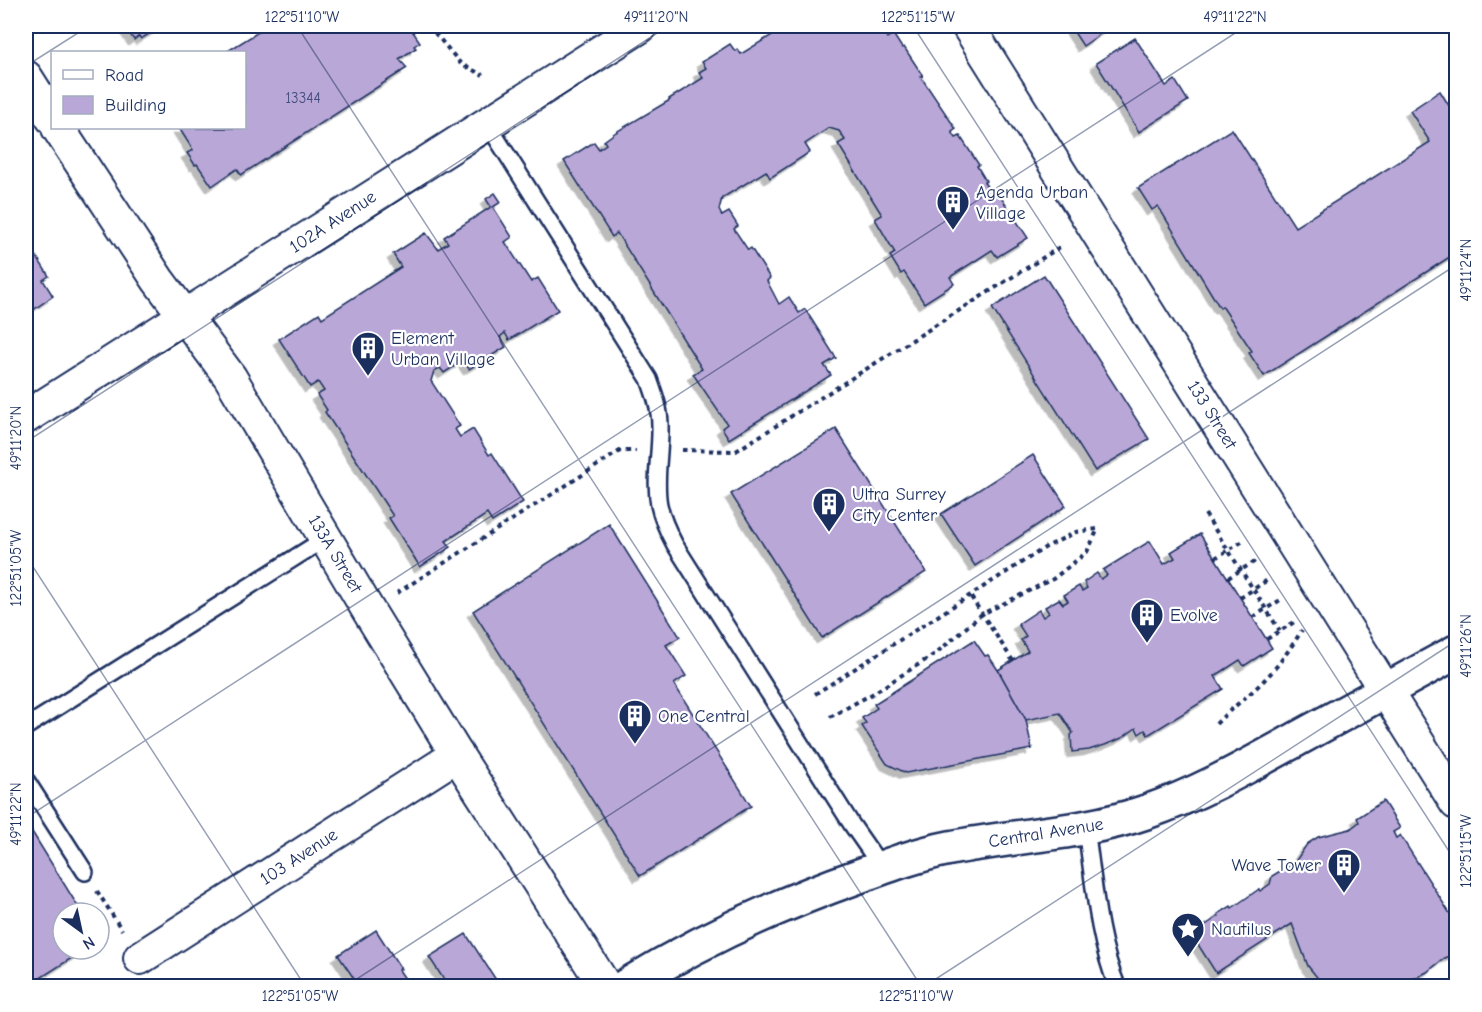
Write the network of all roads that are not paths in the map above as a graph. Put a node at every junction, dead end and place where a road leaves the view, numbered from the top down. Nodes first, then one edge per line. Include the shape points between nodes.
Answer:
1 (641, 26) edge
2 (968, 26) edge
3 (26, 77) edge
4 (51, 116) edge
5 (487, 123) junction
6 (59, 129) edge
7 (186, 316) junction
8 (26, 417) edge
9 (326, 538) junction
10 (1456, 652) edge
11 (1385, 691) junction
12 (26, 727) edge
13 (458, 755) junction
14 (26, 780) edge
15 (1456, 803) edge
16 (1086, 829) junction
17 (882, 868) junction
18 (85, 872) dead end
19 (140, 958) dead end
20 (605, 987) edge
21 (626, 987) edge
22 (1117, 987) edge

1 - 5 street, 102A Avenue
2 - 11 street, 133 Street
3 - 4 street
5 - 7 street, 102A Avenue
5 - 17 lane via 649,379 660,422 657,483 665,526
6 - 7 street, 133A Street
7 - 8 street, 102A Avenue
7 - 9 street, 133A Street via 230,377
9 - 12 lane
9 - 13 street, 133A Street
10 - 11 street, Central Avenue
11 - 15 street, 133 Street
11 - 16 street, Central Avenue via 1182,799
13 - 19 street, 103 Avenue
13 - 20 street, 133A Street
14 - 18 lane
16 - 17 street, Central Avenue via 950,848
16 - 22 lane via 1101,928
17 - 21 street, Central Avenue via 754,917

